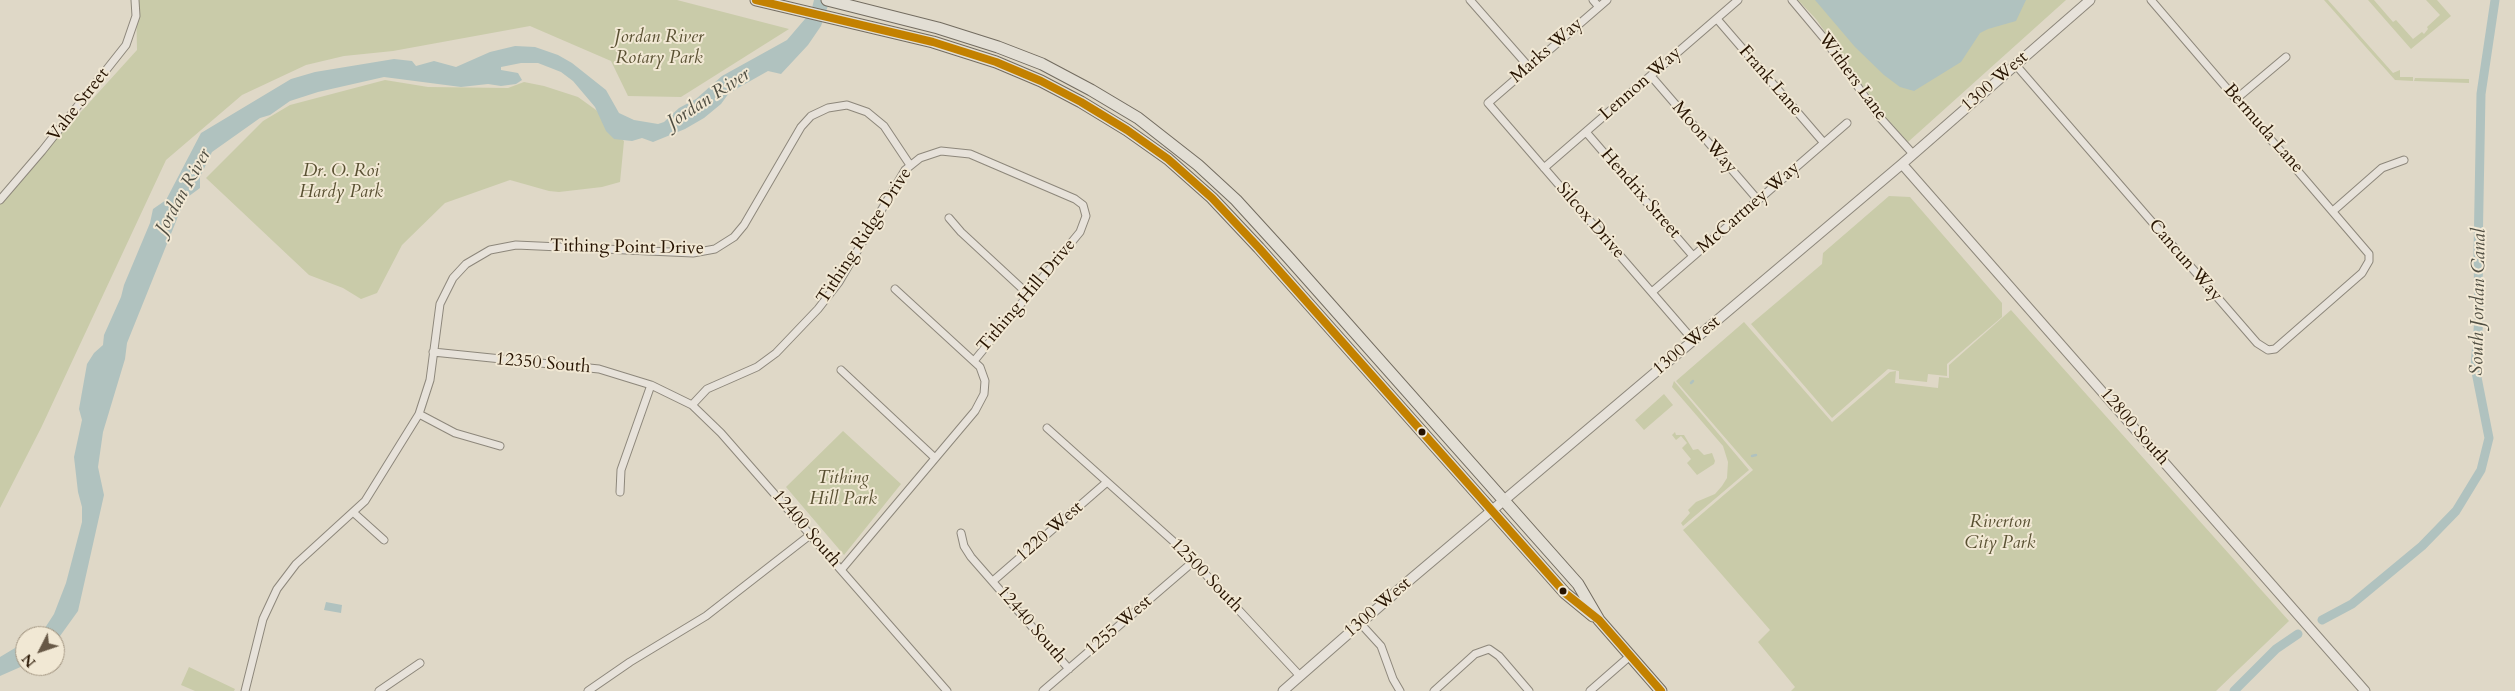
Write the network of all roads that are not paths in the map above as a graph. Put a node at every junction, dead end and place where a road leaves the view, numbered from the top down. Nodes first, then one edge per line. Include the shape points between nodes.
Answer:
1 (135, 0) edge
2 (756, 0) edge
3 (827, 0) edge
4 (1470, 0) edge
5 (1593, 0) edge
6 (1607, 0) edge
7 (1738, 0) edge
8 (1792, 0) edge
9 (2090, 0) edge
10 (2151, 0) edge
11 (1599, 7) junction
12 (1717, 19) junction
13 (2286, 57) dead end
14 (2015, 64) junction
15 (1529, 67) junction
16 (1651, 76) junction
17 (2236, 99) junction
18 (1488, 103) joint
19 (1847, 123) dead end
20 (1586, 132) junction
21 (1824, 143) junction
22 (1912, 154) junction
23 (2404, 160) dead end
24 (1902, 164) junction
25 (910, 165) junction
26 (1544, 168) junction
27 (0, 200) edge
28 (1758, 200) junction
29 (1085, 210) joint
30 (2333, 211) junction
31 (949, 218) dead end
32 (1693, 256) junction
33 (2369, 261) joint
34 (895, 289) dead end
35 (1652, 292) junction
36 (1029, 295) junction
37 (1693, 340) junction
38 (433, 352) junction
39 (974, 360) junction
40 (841, 370) dead end
41 (651, 385) junction
42 (692, 404) junction
43 (419, 414) junction
44 (1047, 428) dead end
45 (500, 446) dead end
46 (935, 458) junction
47 (1107, 482) junction
48 (620, 492) dead end
49 (1504, 501) junction
50 (1493, 511) junction
51 (354, 513) junction
52 (961, 532) dead end
53 (810, 535) junction
54 (384, 540) dead end
55 (1194, 561) junction
56 (841, 570) junction
57 (993, 581) junction
58 (1599, 620) junction
59 (1360, 623) junction
60 (1630, 656) junction
61 (420, 663) dead end
62 (1069, 669) junction
63 (1300, 676) junction
64 (245, 691) edge
65 (379, 691) edge
66 (588, 691) edge
67 (947, 691) edge
68 (1043, 691) edge
69 (1284, 691) edge
70 (1400, 691) edge
71 (1434, 691) edge
72 (1529, 691) edge
73 (1590, 691) edge
74 (1661, 691) edge
75 (2365, 691) edge

1 - 27 street, Vahe Street via 136,16 126,45
2 - 50 main road via 933,42 996,62 1041,81 1127,130 1212,198
3 - 49 main road via 938,28 1042,64 1138,118 1168,140 1236,200
4 - 15 street
5 - 11 street
6 - 11 street, Marks Way
7 - 12 street, Lennon Way
8 - 22 street, Withers Lane via 1824,37 1877,114
9 - 14 street, 1300 West
10 - 17 street, Bermuda Lane
11 - 15 street, Marks Way
12 - 16 street, Lennon Way
12 - 21 street, Frank Lane
13 - 17 street
14 - 22 street, 1300 West
14 - 33 street, Cancun Way via 2262,348 2268,350 2281,345 2362,273
15 - 18 street, Marks Way
16 - 20 street, Lennon Way
16 - 28 street, Moon Way
17 - 30 street, Bermuda Lane
18 - 26 street, Silcox Drive
19 - 21 street, McCartney Way
20 - 26 street, Lennon Way
20 - 32 street, Hendrix Street
21 - 28 street, McCartney Way
22 - 24 street, 1300 West
23 - 30 street via 2382,168
24 - 37 street, 1300 West
24 - 75 street, 12800 South
25 - 29 street, Tithing Ridge Drive via 941,151 970,154 1075,199
25 - 38 street, Tithing Point Drive via 884,126 867,112 847,106 828,108 812,116 801,127 744,225 722,246 693,253 516,245 490,250 466,264 447,286 440,304
25 - 42 street, Tithing Ridge Drive via 900,176 839,282 818,309 770,358 750,371 707,389
26 - 35 street, Silcox Drive
28 - 32 street, McCartney Way
29 - 36 street, Tithing Hill Drive via 1084,227
30 - 33 street, Bermuda Lane via 2366,248
31 - 36 street
32 - 35 street, McCartney Way
34 - 39 street
35 - 37 street, Silcox Drive
36 - 39 street, Tithing Hill Drive
37 - 49 street, 1300 West
38 - 41 street, 12350 South via 599,369
38 - 43 street, Tithing Point Drive via 428,388
39 - 46 street, Tithing Hill Drive via 985,381 982,400
40 - 46 street
41 - 42 street, 12400 South
41 - 48 street via 621,470
42 - 53 street, 12400 South
43 - 45 street via 455,433
43 - 51 street, Tithing Point Drive via 374,488
44 - 47 street, 12500 South
46 - 56 street, Tithing Hill Drive
47 - 55 street, 12500 South
47 - 57 street, 1220 West
49 - 50 street, 1300 West
49 - 58 main road via 1578,584
50 - 58 main road via 1565,593
50 - 59 street, 1300 West
51 - 54 street
51 - 64 street, Tithing Point Drive via 296,564 277,589 263,618
52 - 57 street, 12440 South via 971,557
53 - 56 street, 12400 South
53 - 66 street via 706,616
55 - 62 street, 1255 West
55 - 63 street, 12500 South
56 - 67 street, 12400 South
57 - 62 street, 12440 South
58 - 60 main road
59 - 63 street, 1300 West
59 - 70 street via 1381,646
60 - 73 street
60 - 74 main road
61 - 65 street
62 - 68 street, 1255 West
63 - 69 street, 1300 West
71 - 72 street via 1475,654 1489,649

